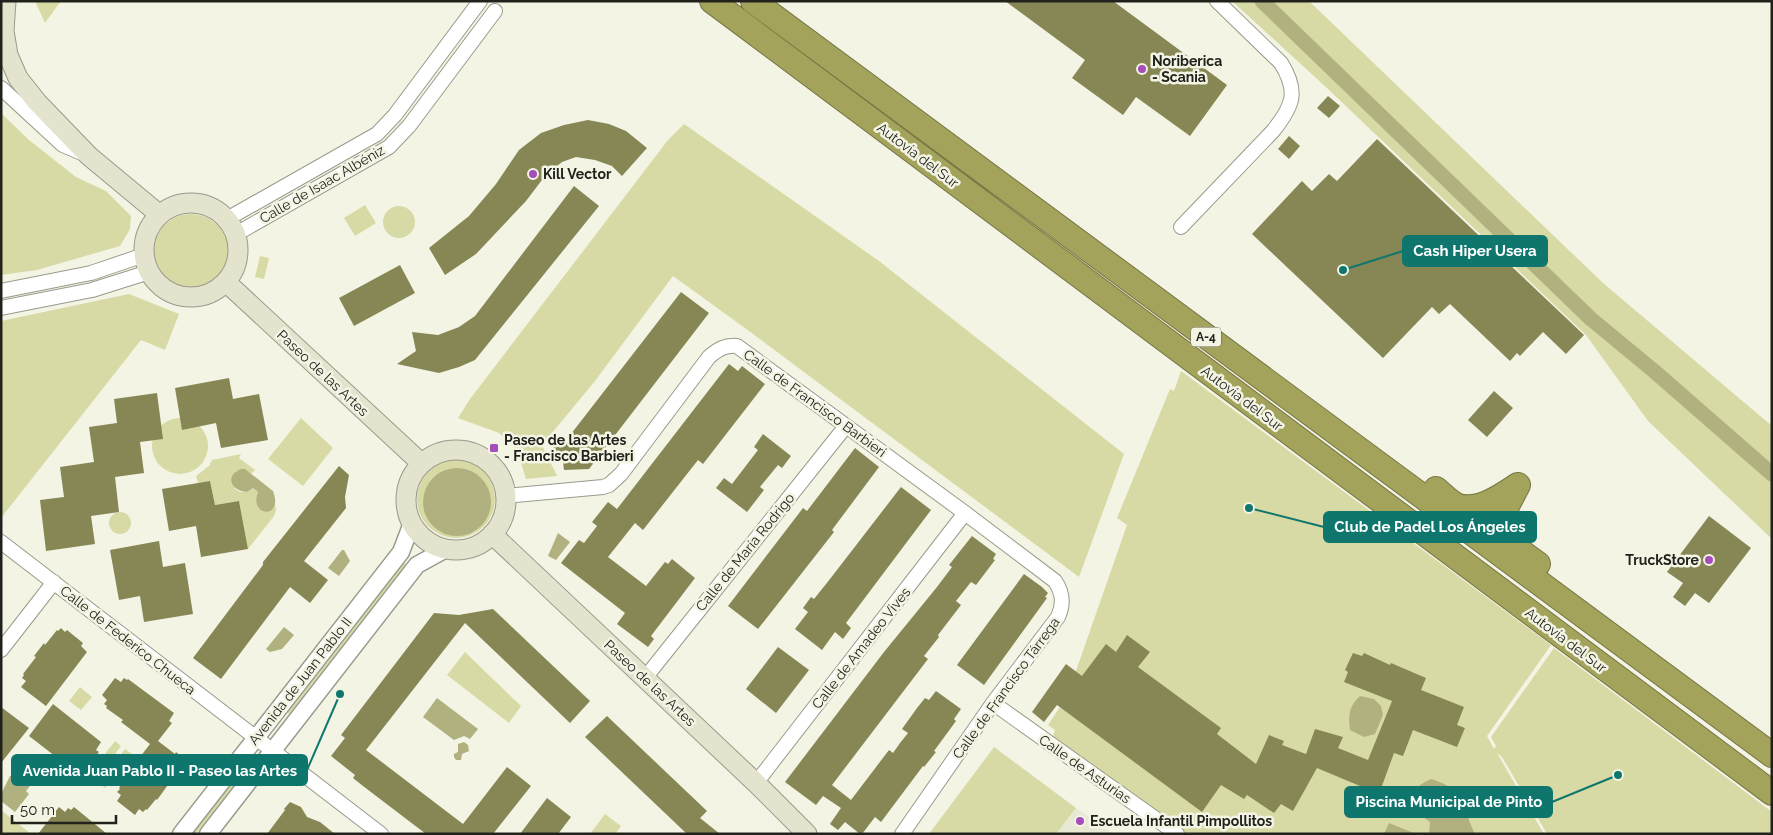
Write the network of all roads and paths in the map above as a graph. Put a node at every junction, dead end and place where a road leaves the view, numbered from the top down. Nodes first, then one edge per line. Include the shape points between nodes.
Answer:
1 (6, 1) edge
2 (480, 1) edge
3 (712, 1) edge
4 (753, 1) edge
5 (1217, 1) edge
6 (495, 11) dead end
7 (1, 88) edge
8 (89, 156) junction
9 (160, 215) junction
10 (231, 226) junction
11 (1181, 227) dead end
12 (146, 264) junction
13 (226, 282) junction
14 (1, 291) edge
15 (1, 308) edge
16 (1324, 425) junction
17 (846, 426) junction
18 (421, 463) junction
19 (506, 496) junction
20 (965, 513) junction
21 (412, 523) junction
22 (492, 534) junction
23 (1, 542) edge
24 (446, 549) junction
25 (54, 582) junction
26 (1, 650) edge
27 (1659, 673) junction
28 (645, 678) junction
29 (993, 703) junction
30 (256, 738) junction
31 (272, 751) junction
32 (1772, 755) edge
33 (756, 783) junction
34 (1772, 793) edge
35 (181, 834) edge
36 (208, 834) edge
37 (381, 834) edge
38 (807, 834) edge
39 (902, 834) edge
40 (1177, 834) edge

1 - 8 main road via 4,31 8,54 18,78
2 - 10 street, Calle de Isaac Albéniz via 395,115 377,134
3 - 34 highway, Autovía del Sur / A-4
4 - 16 highway, Autovía del Sur / A-4
5 - 11 street via 1281,63 1292,88 1290,102 1285,116 1273,131
6 - 10 street, Calle de Isaac Albéniz via 409,126 389,147
7 - 8 street via 62,145
8 - 9 main road
9 - 10 main road via 175,206 192,203 210,207
9 - 12 main road via 149,230 144,245
10 - 13 main road via 238,252 235,268
12 - 13 main road via 159,284 174,294 192,297 208,294
12 - 14 street
12 - 15 street via 92,290
13 - 18 main road, Paseo de las Artes
16 - 27 highway, Autovía del Sur / A-4
16 - 27 highway via 1366,442 1458,506 1478,507 1518,485 1506,508 1505,526 1512,544 1622,629
17 - 19 street, Calle de Francisco Barbieri via 744,350 729,345 709,356 621,474 609,485
17 - 20 street, Calle de Francisco Barbieri
17 - 28 street, Calle de María Rodrigo
18 - 19 main road via 451,450 480,455 499,474
18 - 21 main road via 411,478 406,495
19 - 22 main road via 501,522
20 - 29 street, Calle de Francisco Tárrega via 1055,581 1062,596 1058,617
20 - 33 street, Calle de Amadeo Vives
21 - 24 main road via 422,537
21 - 30 street, Avenida de Juan Pablo II via 401,552
22 - 24 main road via 469,548
22 - 28 main road, Paseo de las Artes
23 - 25 street, Calle de Federico Chueca
24 - 31 street, Avenida de Juan Pablo II via 417,565
25 - 26 street
25 - 30 street, Calle de Federico Chueca
27 - 32 highway, Autovía del Sur / A-4
28 - 33 main road, Paseo de las Artes
29 - 39 street, Calle de Francisco Tárrega
29 - 40 street, Calle de Asturias
30 - 31 street, Calle de Federico Chueca
30 - 35 street, Avenida de Juan Pablo II
31 - 36 street, Avenida de Juan Pablo II
31 - 37 street, Calle de Federico Chueca
33 - 38 main road, Paseo de las Artes

